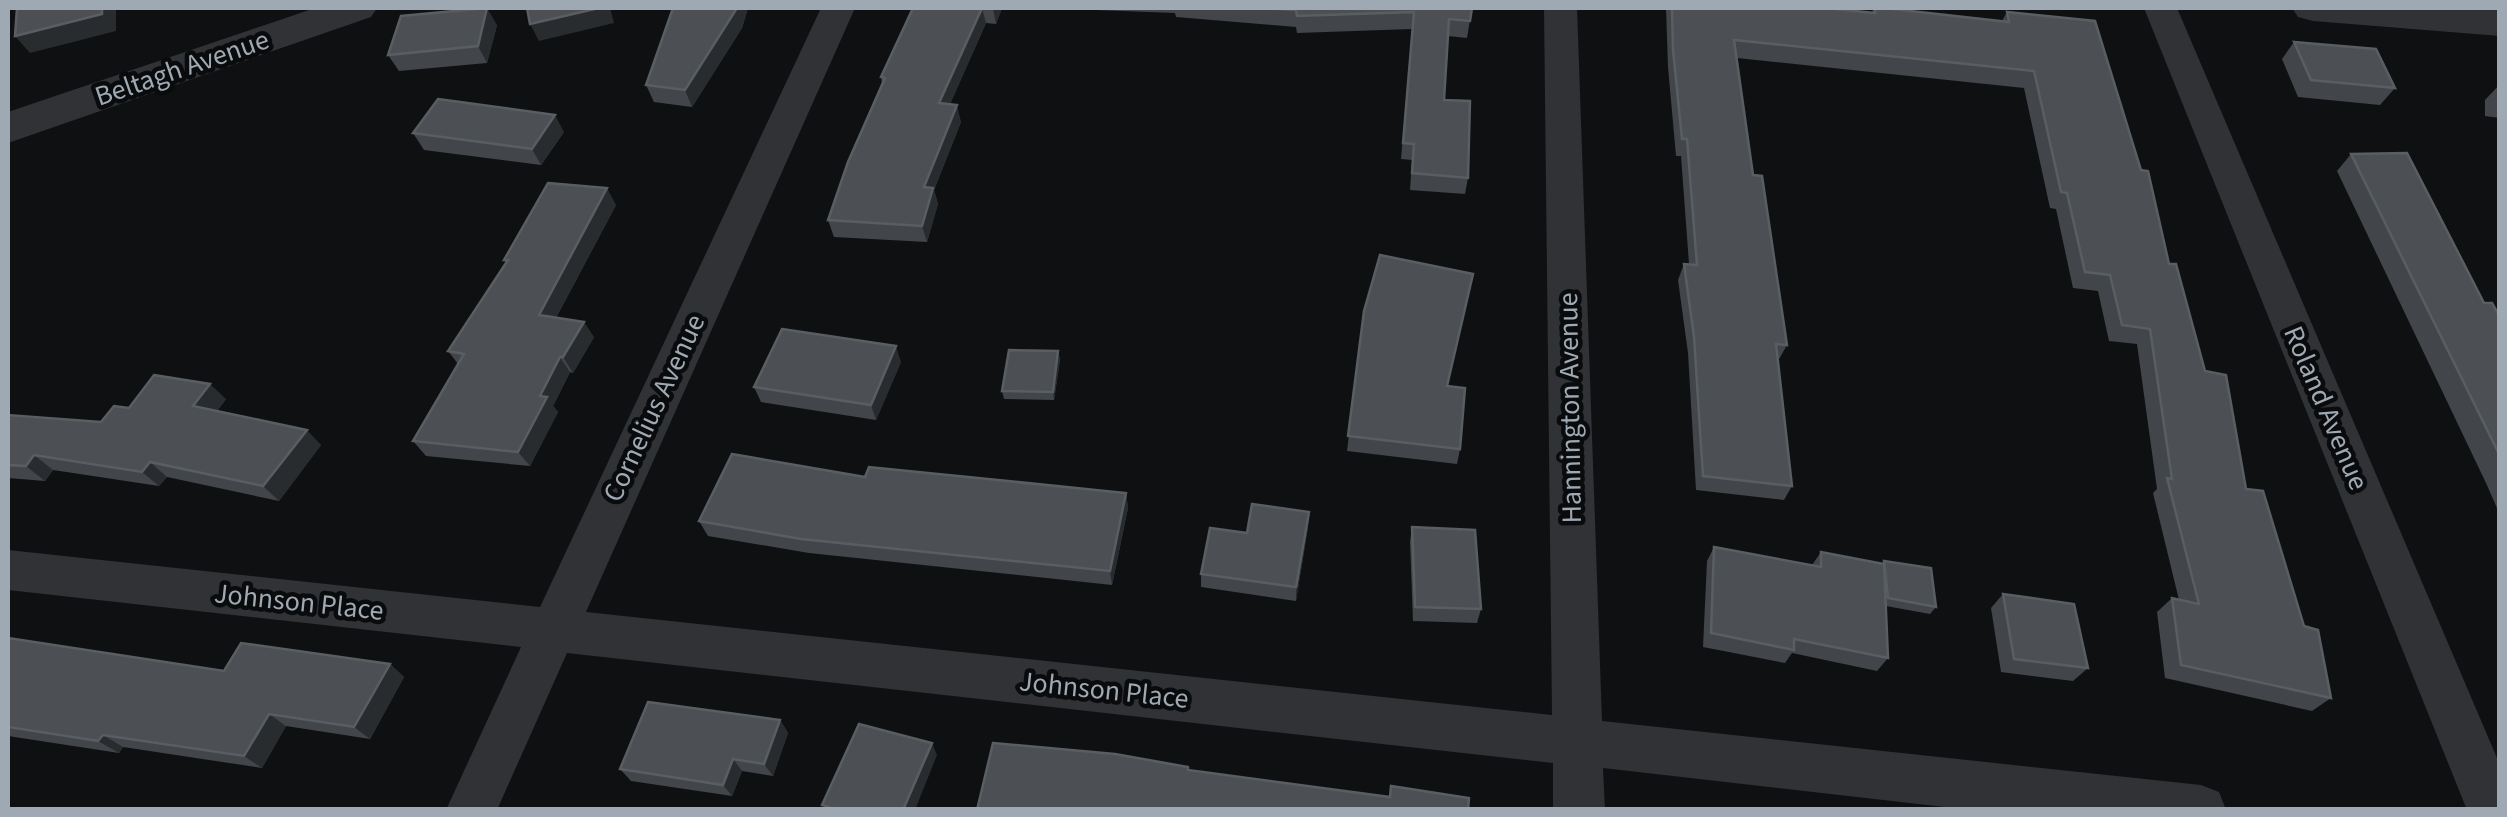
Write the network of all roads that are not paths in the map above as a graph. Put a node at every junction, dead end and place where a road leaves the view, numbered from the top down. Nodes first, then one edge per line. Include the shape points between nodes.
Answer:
1 (356, 8) edge
2 (838, 8) edge
3 (1561, 8) edge
4 (2160, 8) edge
5 (2313, 8) edge
6 (2500, 22) edge
7 (8, 128) edge
8 (8, 570) edge
9 (553, 630) junction
10 (1578, 741) junction
11 (471, 810) edge
12 (1579, 810) edge
13 (2200, 810) edge
14 (2493, 810) edge

1 - 7 street, Beltagh Avenue
2 - 9 street, Cornelius Avenue
3 - 10 street, Hannington Avenue
4 - 14 street, Roland Avenue
5 - 6 street
8 - 9 street, Johnson Place
9 - 10 street, Johnson Place
9 - 11 street, Cornelius Avenue
10 - 12 street, Hannington Avenue
10 - 13 street, Johnson Place

